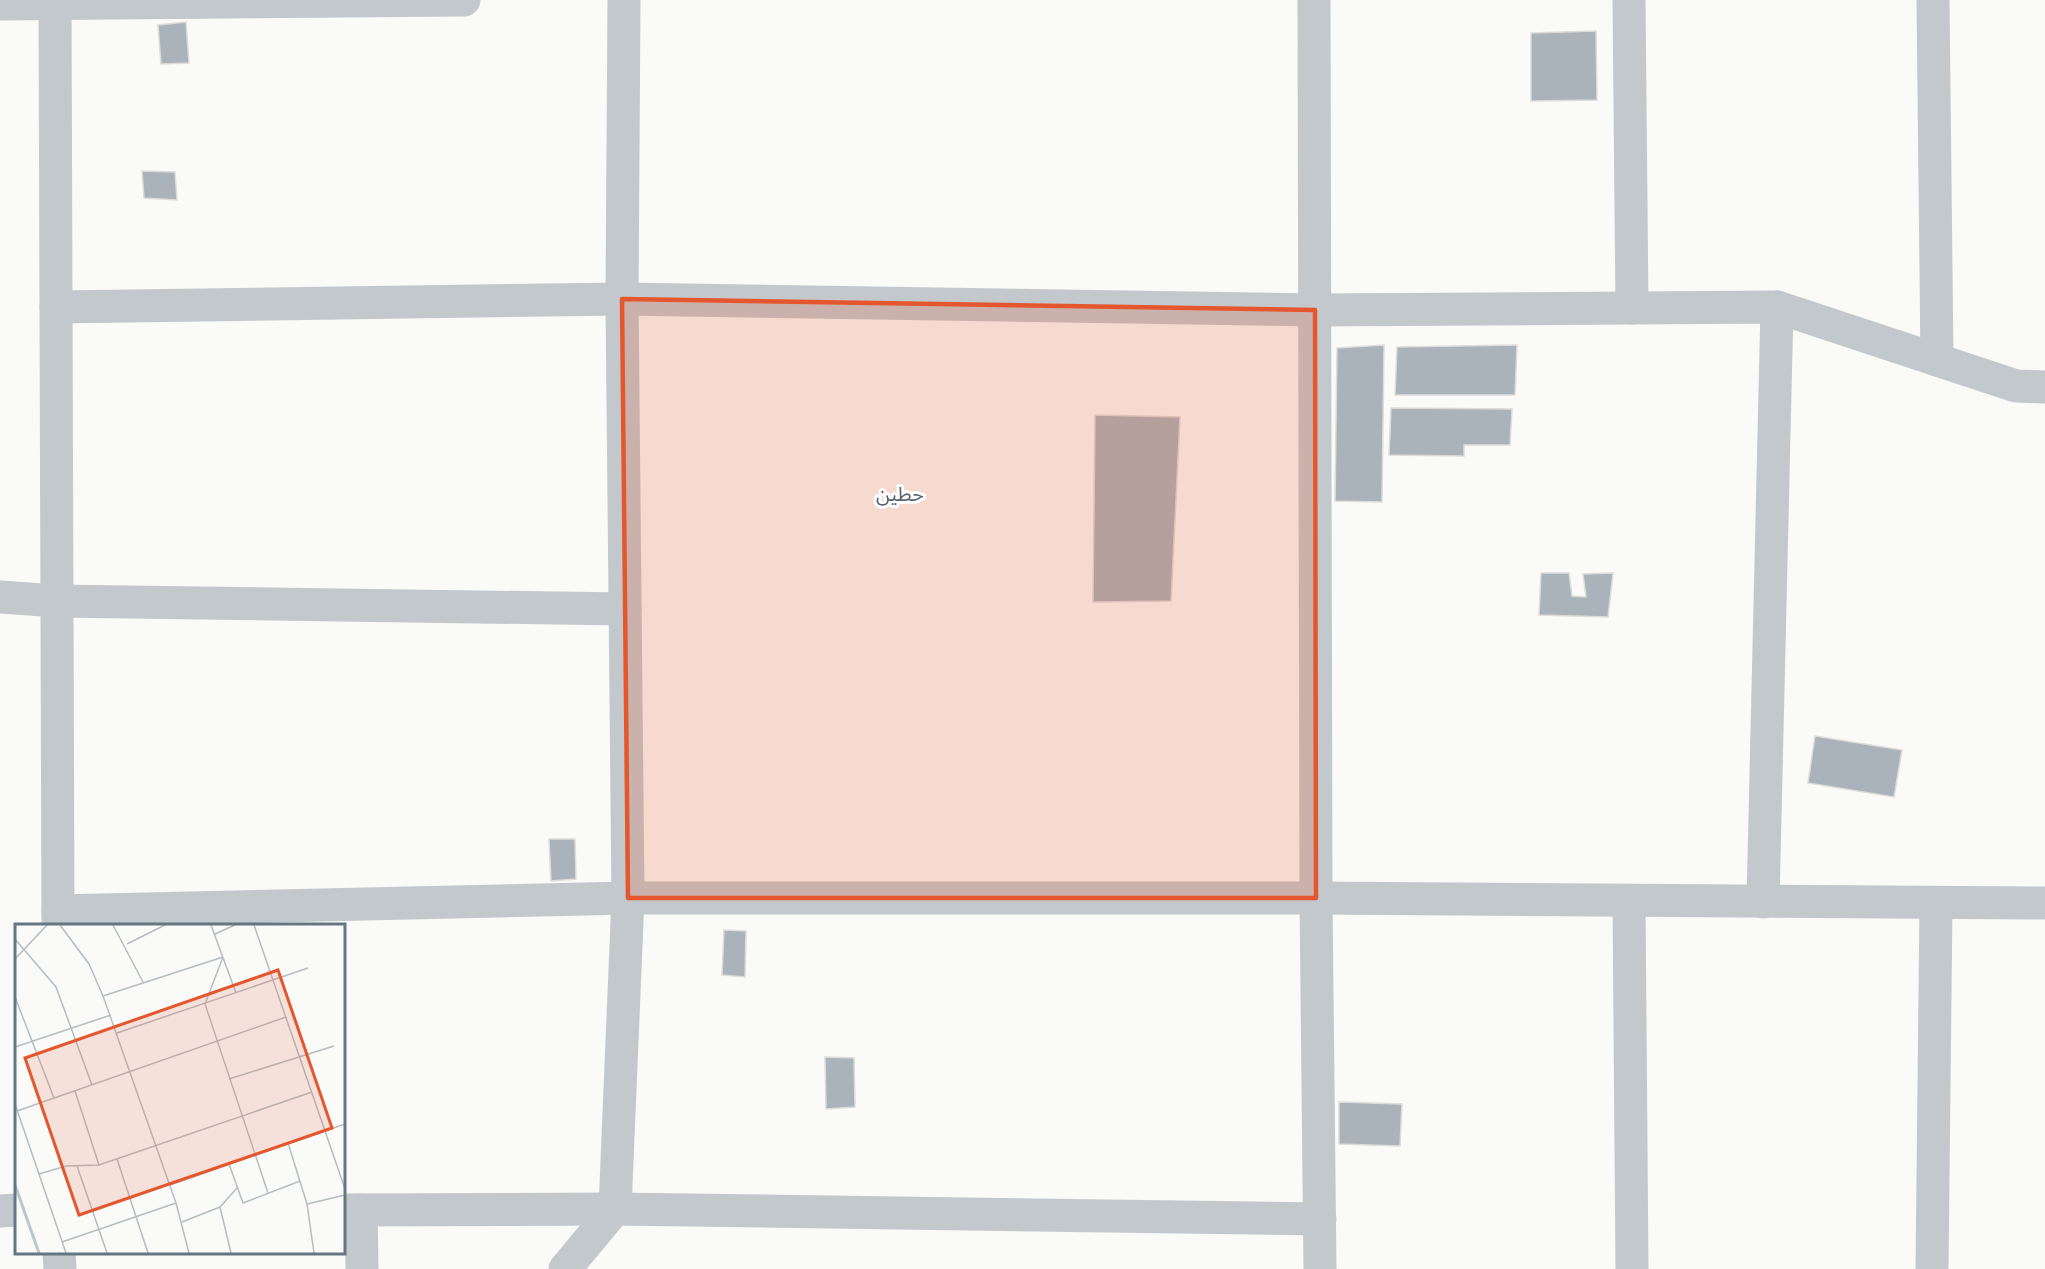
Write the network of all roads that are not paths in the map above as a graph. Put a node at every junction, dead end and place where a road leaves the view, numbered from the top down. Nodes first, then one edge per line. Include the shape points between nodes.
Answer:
1 (464, 0) edge
2 (624, 0) edge
3 (1314, 0) edge
4 (1629, 0) edge
5 (1933, 0) edge
6 (55, 1) edge
7 (360, 1) edge
8 (0, 4) edge
9 (622, 299) junction
10 (56, 307) junction
11 (1777, 307) junction
12 (1632, 308) junction
13 (1315, 310) junction
14 (1937, 360) junction
15 (2045, 387) edge
16 (0, 597) edge
17 (57, 601) junction
18 (625, 609) junction
19 (628, 898) junction
20 (1316, 898) junction
21 (1629, 901) junction
22 (1763, 902) junction
23 (1936, 903) junction
24 (2045, 903) edge
25 (58, 919) edge
26 (615, 1209) junction
27 (15, 1210) edge
28 (352, 1210) edge
29 (0, 1211) edge
30 (1320, 1219) junction
31 (362, 1269) edge
32 (565, 1269) edge
33 (1320, 1269) edge
34 (1632, 1269) edge
35 (1932, 1269) edge

1 - 7 street
2 - 9 street
3 - 13 street
4 - 12 street
5 - 14 street
6 - 7 street
6 - 8 street
6 - 10 street
9 - 10 street
9 - 13 street
9 - 18 street
10 - 17 street
11 - 12 street
11 - 14 street
11 - 22 street
12 - 13 street
13 - 20 street
14 - 15 street via 2016,386
16 - 17 street
17 - 18 street
17 - 25 street
18 - 19 street
19 - 20 street
19 - 25 street
19 - 26 street
20 - 21 street
20 - 30 street
21 - 22 street
21 - 34 street
22 - 23 street
23 - 24 street
23 - 35 street
26 - 28 street
26 - 30 street
26 - 32 street
27 - 29 street
28 - 31 street
30 - 33 street

